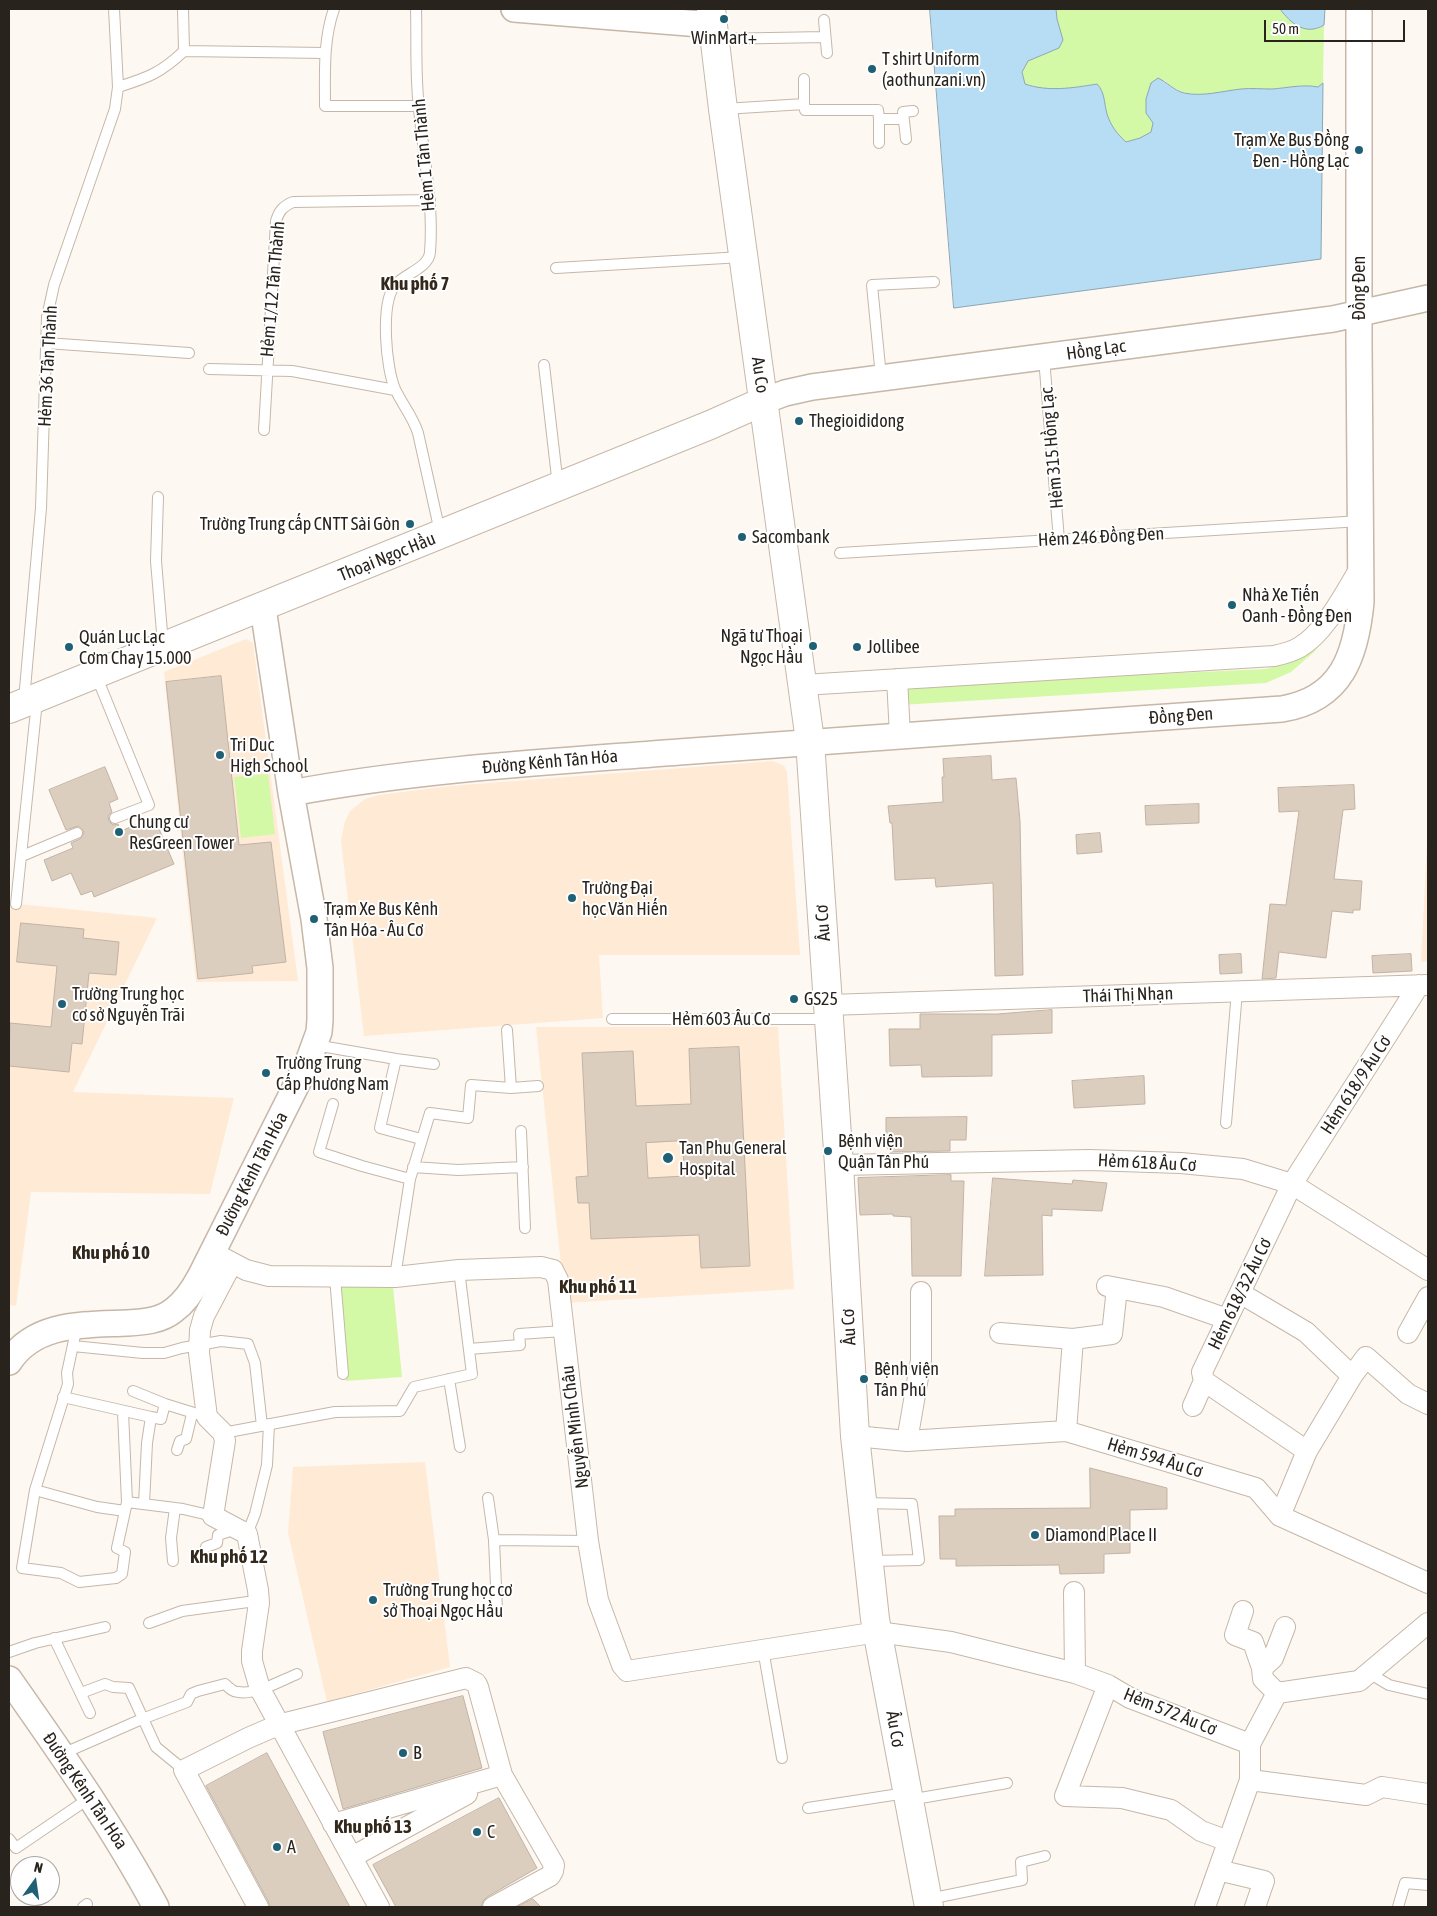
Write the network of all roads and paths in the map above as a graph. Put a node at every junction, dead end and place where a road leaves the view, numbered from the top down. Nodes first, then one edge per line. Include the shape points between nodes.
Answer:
1 (114, 9) edge
2 (183, 9) edge
3 (334, 9) edge
4 (416, 9) edge
5 (514, 9) edge
6 (1359, 9) edge
7 (824, 20) dead end
8 (713, 24) edge
9 (825, 37) junction
10 (184, 51) junction
11 (325, 53) junction
12 (827, 54) dead end
13 (804, 79) dead end
14 (118, 87) junction
15 (804, 104) junction
16 (418, 106) junction
17 (724, 109) junction
18 (913, 111) dead end
19 (903, 119) junction
20 (879, 120) junction
21 (906, 139) dead end
22 (879, 142) dead end
23 (430, 200) junction
24 (744, 257) junction
25 (556, 268) dead end
26 (934, 282) dead end
27 (1428, 298) edge
28 (1359, 314) junction
29 (46, 343) junction
30 (190, 353) dead end
31 (1044, 357) junction
32 (544, 365) dead end
33 (209, 370) dead end
34 (266, 370) junction
35 (882, 378) junction
36 (396, 390) junction
37 (764, 401) junction
38 (264, 430) dead end
39 (558, 487) junction
40 (158, 497) dead end
41 (1362, 521) junction
42 (441, 535) junction
43 (1059, 540) junction
44 (840, 553) dead end
45 (1361, 567) junction
46 (263, 608) junction
47 (163, 647) junction
48 (96, 674) junction
49 (897, 679) junction
50 (803, 685) junction
51 (23, 704) edge
52 (900, 735) junction
53 (810, 742) junction
54 (291, 793) junction
55 (115, 818) dead end
56 (78, 833) dead end
57 (22, 856) junction
58 (16, 904) dead end
59 (1424, 985) edge
60 (1237, 992) junction
61 (829, 1012) junction
62 (612, 1019) dead end
63 (507, 1030) dead end
64 (315, 1045) junction
65 (396, 1059) junction
66 (434, 1064) dead end
67 (538, 1086) dead end
68 (511, 1088) junction
69 (333, 1104) dead end
70 (1226, 1123) dead end
71 (521, 1131) dead end
72 (421, 1139) junction
73 (840, 1165) junction
74 (413, 1167) junction
75 (523, 1167) junction
76 (410, 1179) junction
77 (1292, 1184) junction
78 (525, 1228) dead end
79 (222, 1257) junction
80 (459, 1270) junction
81 (1428, 1270) edge
82 (335, 1277) junction
83 (395, 1277) junction
84 (921, 1292) dead end
85 (1240, 1293) junction
86 (1428, 1297) edge
87 (1227, 1320) junction
88 (563, 1331) junction
89 (1000, 1333) dead end
90 (1408, 1333) dead end
91 (75, 1336) junction
92 (1073, 1338) junction
93 (198, 1344) junction
94 (469, 1349) junction
95 (9, 1362) edge
96 (343, 1374) dead end
97 (1352, 1376) junction
98 (449, 1379) junction
99 (1204, 1381) junction
100 (133, 1391) dead end
101 (63, 1397) junction
102 (165, 1404) junction
103 (1428, 1404) edge
104 (1193, 1406) dead end
105 (123, 1412) junction
106 (199, 1415) junction
107 (151, 1417) junction
108 (266, 1425) junction
109 (1066, 1431) junction
110 (223, 1433) junction
111 (855, 1436) junction
112 (908, 1441) junction
113 (460, 1447) dead end
114 (177, 1450) dead end
115 (1307, 1450) junction
116 (35, 1490) junction
117 (488, 1498) dead end
118 (862, 1503) junction
119 (144, 1504) junction
120 (126, 1506) junction
121 (175, 1508) junction
122 (213, 1516) junction
123 (1280, 1516) junction
124 (242, 1531) junction
125 (494, 1540) junction
126 (588, 1541) junction
127 (206, 1547) dead end
128 (173, 1561) dead end
129 (869, 1561) junction
130 (1428, 1583) edge
131 (1074, 1592) dead end
132 (259, 1603) junction
133 (497, 1609) dead end
134 (1243, 1611) dead end
135 (149, 1623) dead end
136 (1428, 1623) edge
137 (105, 1627) dead end
138 (1285, 1627) dead end
139 (878, 1632) junction
140 (54, 1638) junction
141 (763, 1649) junction
142 (9, 1652) edge
143 (1262, 1668) junction
144 (1075, 1673) junction
145 (1369, 1673) junction
146 (297, 1674) dead end
147 (9, 1679) edge
148 (1108, 1685) junction
149 (260, 1689) junction
150 (81, 1693) junction
151 (1277, 1693) junction
152 (1428, 1694) edge
153 (90, 1713) dead end
154 (142, 1718) junction
155 (278, 1725) junction
156 (1250, 1744) junction
157 (62, 1754) junction
158 (782, 1758) dead end
159 (184, 1770) junction
160 (502, 1775) junction
161 (1250, 1780) junction
162 (1007, 1783) dead end
163 (1428, 1794) edge
164 (908, 1796) junction
165 (91, 1797) junction
166 (808, 1808) dead end
167 (333, 1824) junction
168 (9, 1839) edge
169 (1228, 1841) junction
170 (1044, 1856) dead end
171 (352, 1857) junction
172 (1218, 1870) junction
173 (1428, 1885) edge
174 (928, 1903) edge
175 (156, 1907) edge
176 (258, 1907) edge
177 (379, 1907) edge
178 (493, 1907) edge
179 (1205, 1907) edge
180 (1255, 1907) edge
181 (1398, 1907) edge

1 - 14 lane, Hẻm 36 Tân Thành
2 - 10 lane
3 - 11 lane
4 - 16 lane, Hẻm 1 Tân Thành
5 - 8 street
6 - 28 street, Đồng Đen
7 - 9 lane
8 - 9 lane
8 - 17 main road, Au Co
9 - 12 lane
10 - 11 lane
10 - 14 lane via 158,73
11 - 16 lane via 325,106
13 - 15 lane
14 - 29 lane, Hẻm 36 Tân Thành via 112,117 54,285 47,317
15 - 17 lane
15 - 20 lane via 805,110 878,110
16 - 23 lane, Hẻm 1 Tân Thành
17 - 24 main road, Au Co
18 - 19 lane via 902,112
19 - 20 lane
19 - 21 lane
20 - 22 lane
23 - 34 lane, Hẻm 1/12 Tân Thành via 293,202 284,206 276,221
23 - 36 lane, Hẻm 1 Tân Thành via 429,259 396,285 389,303 386,347
24 - 25 lane
24 - 37 main road, Au Co
26 - 35 lane via 872,285
27 - 28 street, Hồng Lạc
28 - 31 street, Hồng Lạc
28 - 41 street, Đồng Đen
29 - 30 lane
29 - 51 lane, Hẻm 36 Tân Thành via 41,508
31 - 35 street, Hồng Lạc
31 - 43 lane, Hẻm 315 Hồng Lạc
32 - 39 lane
33 - 34 lane
34 - 36 lane via 292,371
34 - 38 lane, Hẻm 1/12 Tân Thành
35 - 37 street, Hồng Lạc via 802,389
36 - 42 lane via 418,433
37 - 39 main road, Thoại Ngọc Hầu
37 - 50 main road, Au Co
39 - 42 main road, Thoại Ngọc Hầu
40 - 47 lane via 157,569
41 - 43 lane, Hẻm 246 Đồng Đen
41 - 45 street, Đồng Đen
42 - 46 main road, Thoại Ngọc Hầu
43 - 44 lane, Hẻm 246 Đồng Đen
45 - 49 street via 1313,637 1301,647 1281,654
45 - 52 street, Đồng Đen via 1359,625 1348,662 1335,682 1304,704 1282,709
46 - 47 main road, Thoại Ngọc Hầu
46 - 54 street, Đường Kênh Tân Hóa
47 - 48 main road, Thoại Ngọc Hầu
48 - 51 main road, Thoại Ngọc Hầu
48 - 55 lane via 149,805
49 - 50 street
49 - 52 street
50 - 53 main road, Au Co
51 - 57 lane, Hẻm 36 Tân Thành
52 - 53 street, Đồng Đen
53 - 54 street, Đường Kênh Tân Hóa via 463,769
53 - 61 main road, Âu Cơ
54 - 64 street, Đường Kênh Tân Hóa via 320,968 320,1020
56 - 57 lane
57 - 58 lane, Hẻm 36 Tân Thành
59 - 60 street, Thái Thị Nhạn
59 - 77 street, Hẻm 618/9 Âu Cơ
60 - 61 street, Thái Thị Nhạn
60 - 70 lane
61 - 62 lane, Hẻm 603 Âu Cơ
61 - 73 main road, Âu Cơ
63 - 68 lane
64 - 65 lane
64 - 79 street, Đường Kênh Tân Hóa
65 - 66 lane
65 - 72 lane via 380,1128
67 - 68 lane
68 - 72 lane via 471,1085 468,1118 430,1113
69 - 76 lane via 319,1152
71 - 75 lane
72 - 74 lane
73 - 77 street, Hẻm 618 Âu Cơ via 1089,1160 1181,1163 1243,1169
73 - 111 main road, Âu Cơ
74 - 75 lane via 458,1170
74 - 76 lane
75 - 78 lane
76 - 83 lane
77 - 81 street, Hẻm 618 Âu Cơ
77 - 85 street, Hẻm 618/32 Âu Cơ
79 - 82 street, Nguyễn Minh Châu via 261,1275
79 - 91 street, Đường Kênh Tân Hóa via 173,1312 149,1321
79 - 93 street via 201,1323
80 - 83 street, Nguyễn Minh Châu
80 - 88 street, Nguyễn Minh Châu via 541,1267 553,1270 558,1280
80 - 94 lane
82 - 83 street, Nguyễn Minh Châu
82 - 96 lane
84 - 112 street via 921,1360
85 - 87 street, Hẻm 618/32 Âu Cơ
85 - 97 street via 1306,1332
86 - 90 street
87 - 92 street via 1164,1296 1112,1287 1112,1334
87 - 99 street, Hẻm 618/32 Âu Cơ via 1202,1372
88 - 94 lane via 519,1334 520,1345
88 - 126 street, Nguyễn Minh Châu
89 - 92 street
91 - 93 lane via 143,1353 164,1353
91 - 95 street, Đường Kênh Tân Hóa via 50,1330 23,1346
91 - 101 lane
92 - 109 street
93 - 106 street
93 - 108 lane via 221,1341 248,1344 255,1363
94 - 98 lane via 472,1374
97 - 103 street via 1366,1357 1408,1394
97 - 115 street
98 - 108 lane via 414,1387 400,1412 334,1412
98 - 113 lane
99 - 104 street, Hẻm 618/32 Âu Cơ
99 - 115 street
100 - 102 lane
101 - 105 lane
101 - 116 lane
102 - 106 lane
102 - 107 lane via 161,1419
105 - 107 lane
105 - 120 lane
106 - 110 street
106 - 114 lane
107 - 119 lane
108 - 110 lane
108 - 124 lane via 267,1465 255,1514
109 - 112 street, Hẻm 594 Âu Cơ
109 - 123 street, Hẻm 594 Âu Cơ via 1256,1488
110 - 122 street via 225,1441
111 - 112 street, Hẻm 594 Âu Cơ
111 - 118 main road, Âu Cơ
115 - 123 street
116 - 120 lane via 97,1508
116 - 120 lane via 22,1568 60,1573 79,1582 116,1578 122,1574 125,1552 117,1548
117 - 125 lane
118 - 129 main road, Âu Cơ
118 - 129 lane via 912,1504 919,1560
119 - 120 lane
119 - 121 lane
121 - 122 lane
121 - 128 lane
122 - 124 street
123 - 130 street, Hẻm 594 Âu Cơ
124 - 127 lane via 218,1535 217,1544
124 - 132 street
125 - 126 lane
125 - 133 lane
126 - 141 street, Nguyễn Minh Châu via 598,1600 627,1671
129 - 139 main road, Âu Cơ
131 - 144 street
132 - 135 lane via 182,1611
132 - 149 street via 252,1661
134 - 143 street via 1235,1635 1253,1642
136 - 145 street
137 - 140 lane
138 - 143 street via 1273,1658
139 - 141 street, Nguyễn Minh Châu
139 - 144 street, Hẻm 572 Âu Cơ via 951,1642
139 - 164 main road, Âu Cơ
140 - 142 lane
140 - 150 lane
141 - 158 lane
143 - 151 street via 1263,1679
144 - 148 street, Hẻm 572 Âu Cơ
145 - 151 street via 1359,1681
145 - 152 lane via 1389,1685
146 - 149 lane
147 - 157 street, Đường Kênh Tân Hóa
148 - 156 street, Hẻm 572 Âu Cơ via 1130,1698
148 - 169 street via 1065,1796 1122,1798 1171,1810 1201,1831
149 - 154 lane via 240,1693 225,1684 198,1690 187,1702
149 - 155 street
150 - 153 lane
150 - 154 lane via 105,1684 129,1688
151 - 156 street
154 - 157 lane
154 - 159 lane via 156,1747
155 - 159 street
155 - 160 street via 466,1678 478,1687
155 - 167 street
156 - 161 street
157 - 165 street, Đường Kênh Tân Hóa
159 - 176 street
160 - 167 street
160 - 171 street
160 - 178 street via 554,1865 550,1876
161 - 163 street via 1366,1795 1382,1787
161 - 169 street
162 - 164 lane
164 - 166 lane
164 - 174 main road, Âu Cơ
165 - 168 lane via 16,1848
165 - 175 street, Đường Kênh Tân Hóa
167 - 171 street
169 - 172 street
170 - 174 lane via 1021,1862 1022,1880
171 - 177 street
172 - 179 street
172 - 180 street via 1264,1881
173 - 181 lane via 1405,1882

